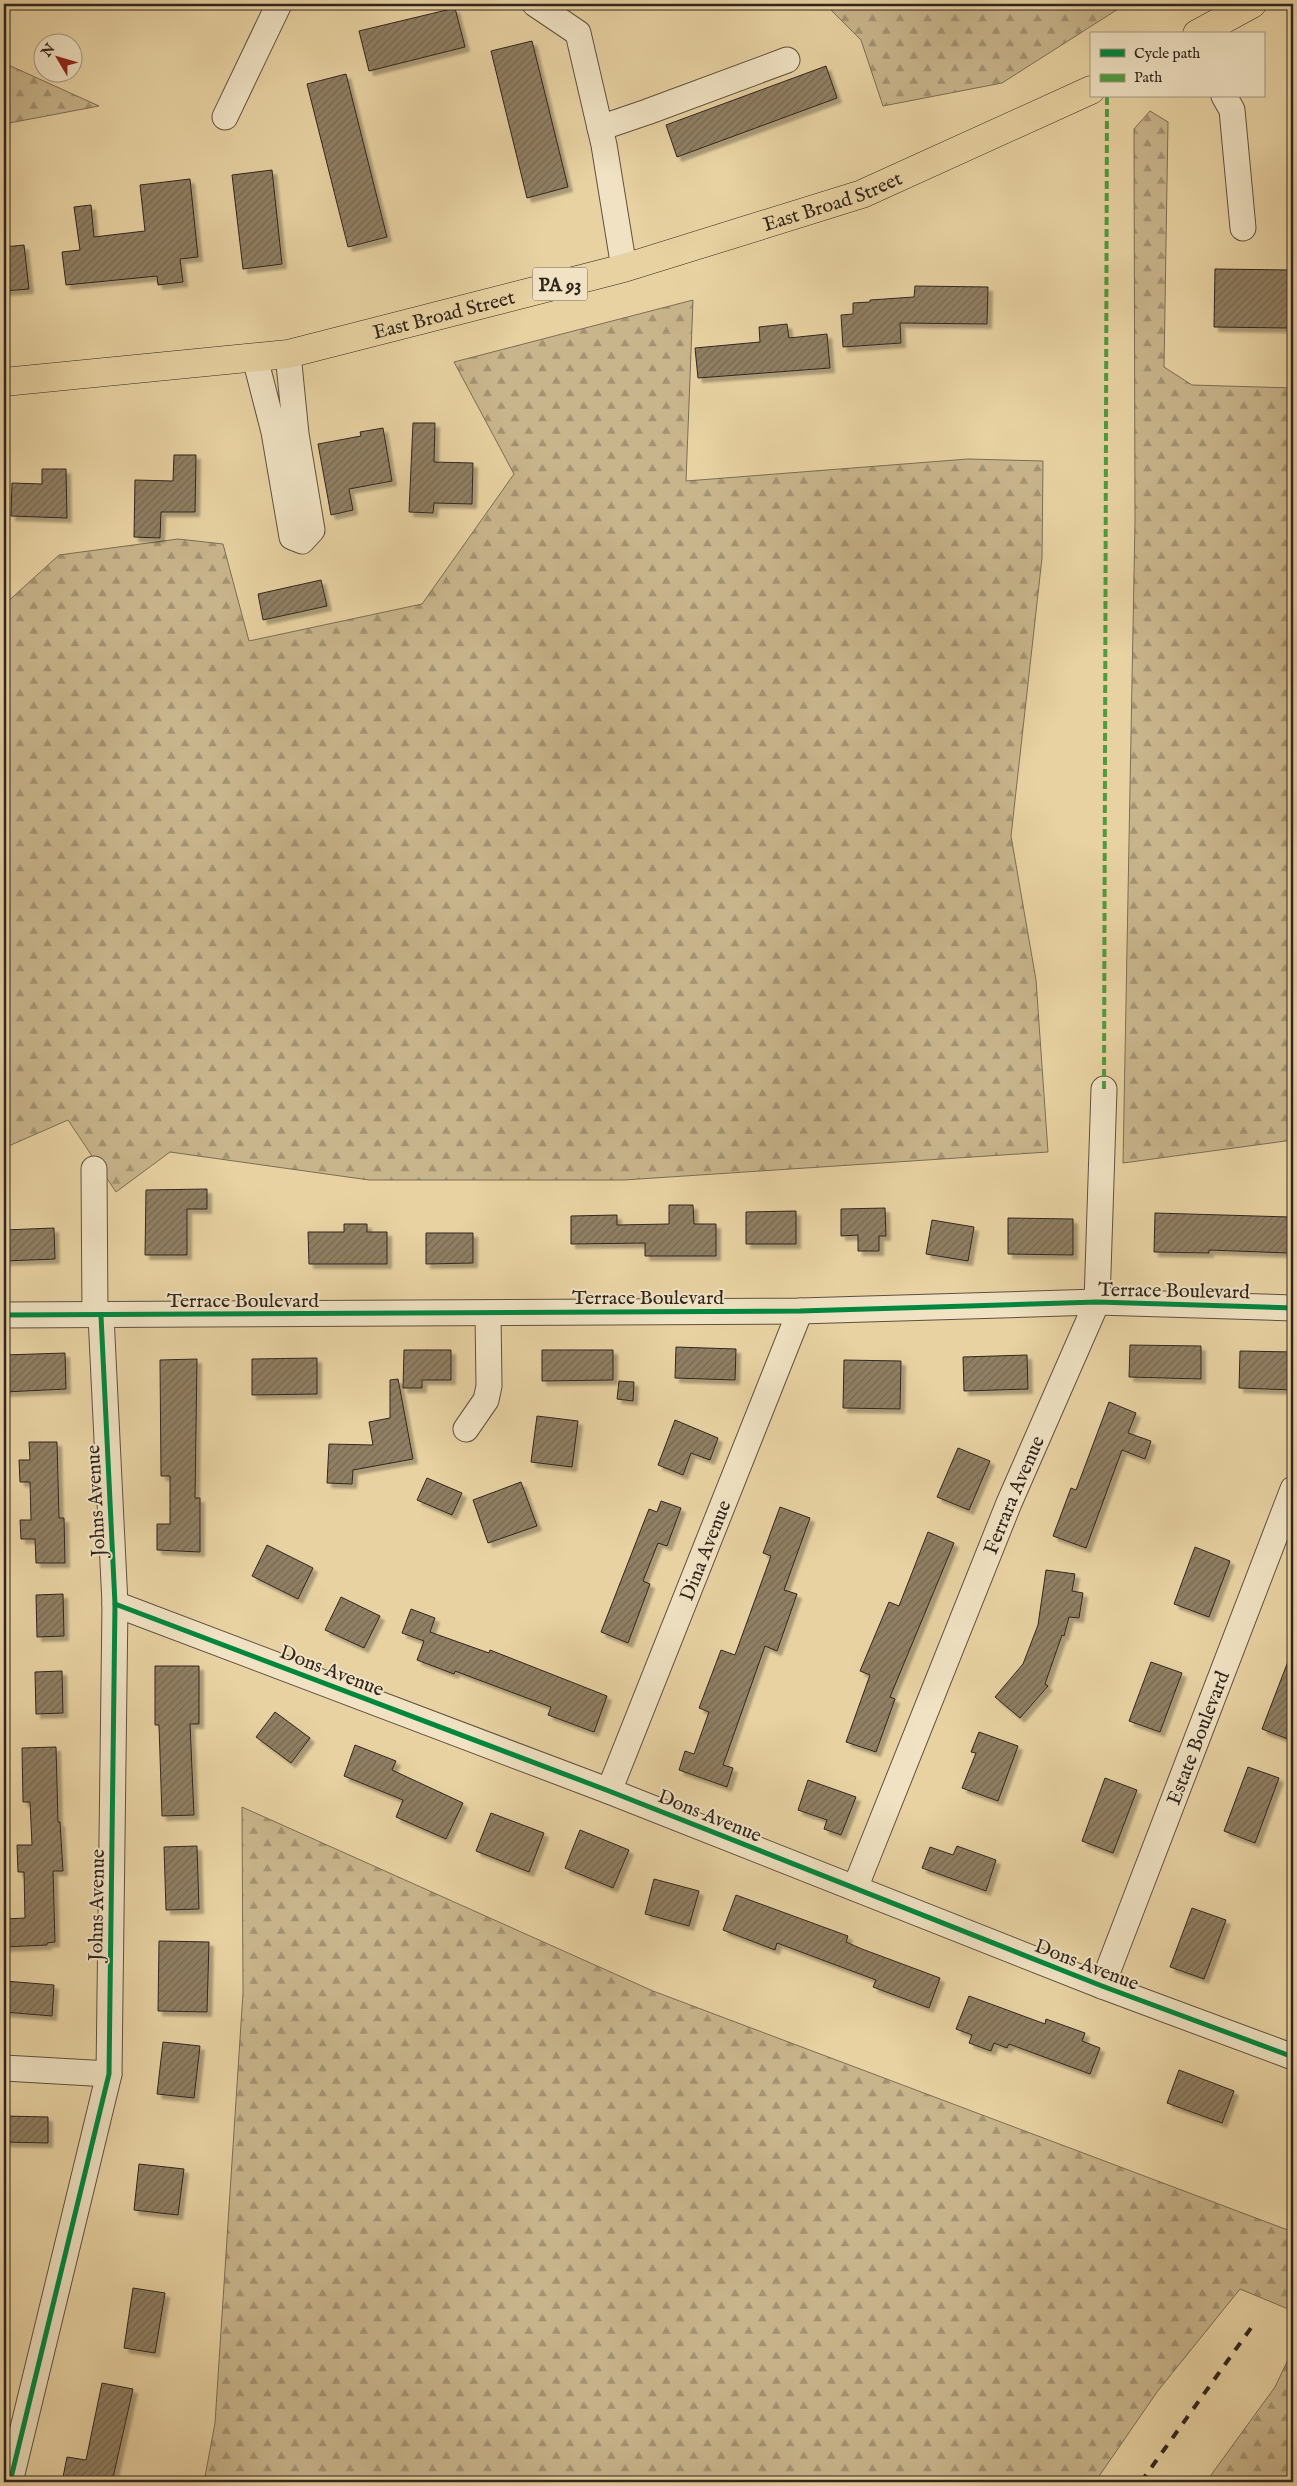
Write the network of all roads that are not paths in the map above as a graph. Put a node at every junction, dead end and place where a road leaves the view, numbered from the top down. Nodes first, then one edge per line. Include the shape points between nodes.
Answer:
1 (280, 4) edge
2 (535, 4) edge
3 (1252, 4) edge
4 (1201, 32) edge
5 (787, 60) dead end
6 (1090, 90) edge
7 (1225, 98) edge
8 (225, 117) dead end
9 (600, 128) junction
10 (1243, 228) dead end
11 (624, 268) junction
12 (288, 354) junction
13 (256, 358) junction
14 (4, 382) edge
15 (1104, 1088) dead end
16 (94, 1169) dead end
17 (1097, 1302) junction
18 (1293, 1308) edge
19 (800, 1311) junction
20 (488, 1313) junction
21 (4, 1315) edge
22 (98, 1316) junction
23 (466, 1429) dead end
24 (1293, 1489) edge
25 (115, 1604) junction
26 (609, 1791) junction
27 (855, 1888) junction
28 (1102, 1986) junction
29 (1293, 2057) edge
30 (4, 2068) edge
31 (109, 2074) junction
32 (10, 2482) edge

1 - 8 street
2 - 9 street via 578,33
3 - 4 highway
5 - 9 street
6 - 11 highway, East Broad Street / PA 93 via 862,194
7 - 10 street via 1232,110
9 - 11 street
11 - 12 highway, East Broad Street / PA 93
12 - 13 highway, East Broad Street / PA 93
12 - 13 street via 296,434 312,530 302,542 292,537 274,432
13 - 14 highway, East Broad Street / PA 93
15 - 17 street, Ferrara Avenue
16 - 22 street, Johns Avenue
17 - 18 street, Terrace Boulevard
17 - 19 street, Terrace Boulevard
17 - 27 street, Ferrara Avenue via 1010,1503
19 - 20 street, Terrace Boulevard
19 - 26 street, Dina Avenue
20 - 22 street, Terrace Boulevard
20 - 23 street via 489,1386 486,1400
21 - 22 street, Terrace Boulevard
22 - 25 street, Johns Avenue
24 - 28 street, Estate Boulevard
25 - 26 street, Dons Avenue
25 - 31 street, Johns Avenue
26 - 27 street, Dons Avenue
27 - 28 street, Dons Avenue
28 - 29 street, Dons Avenue
30 - 31 street
31 - 32 street, Johns Avenue

